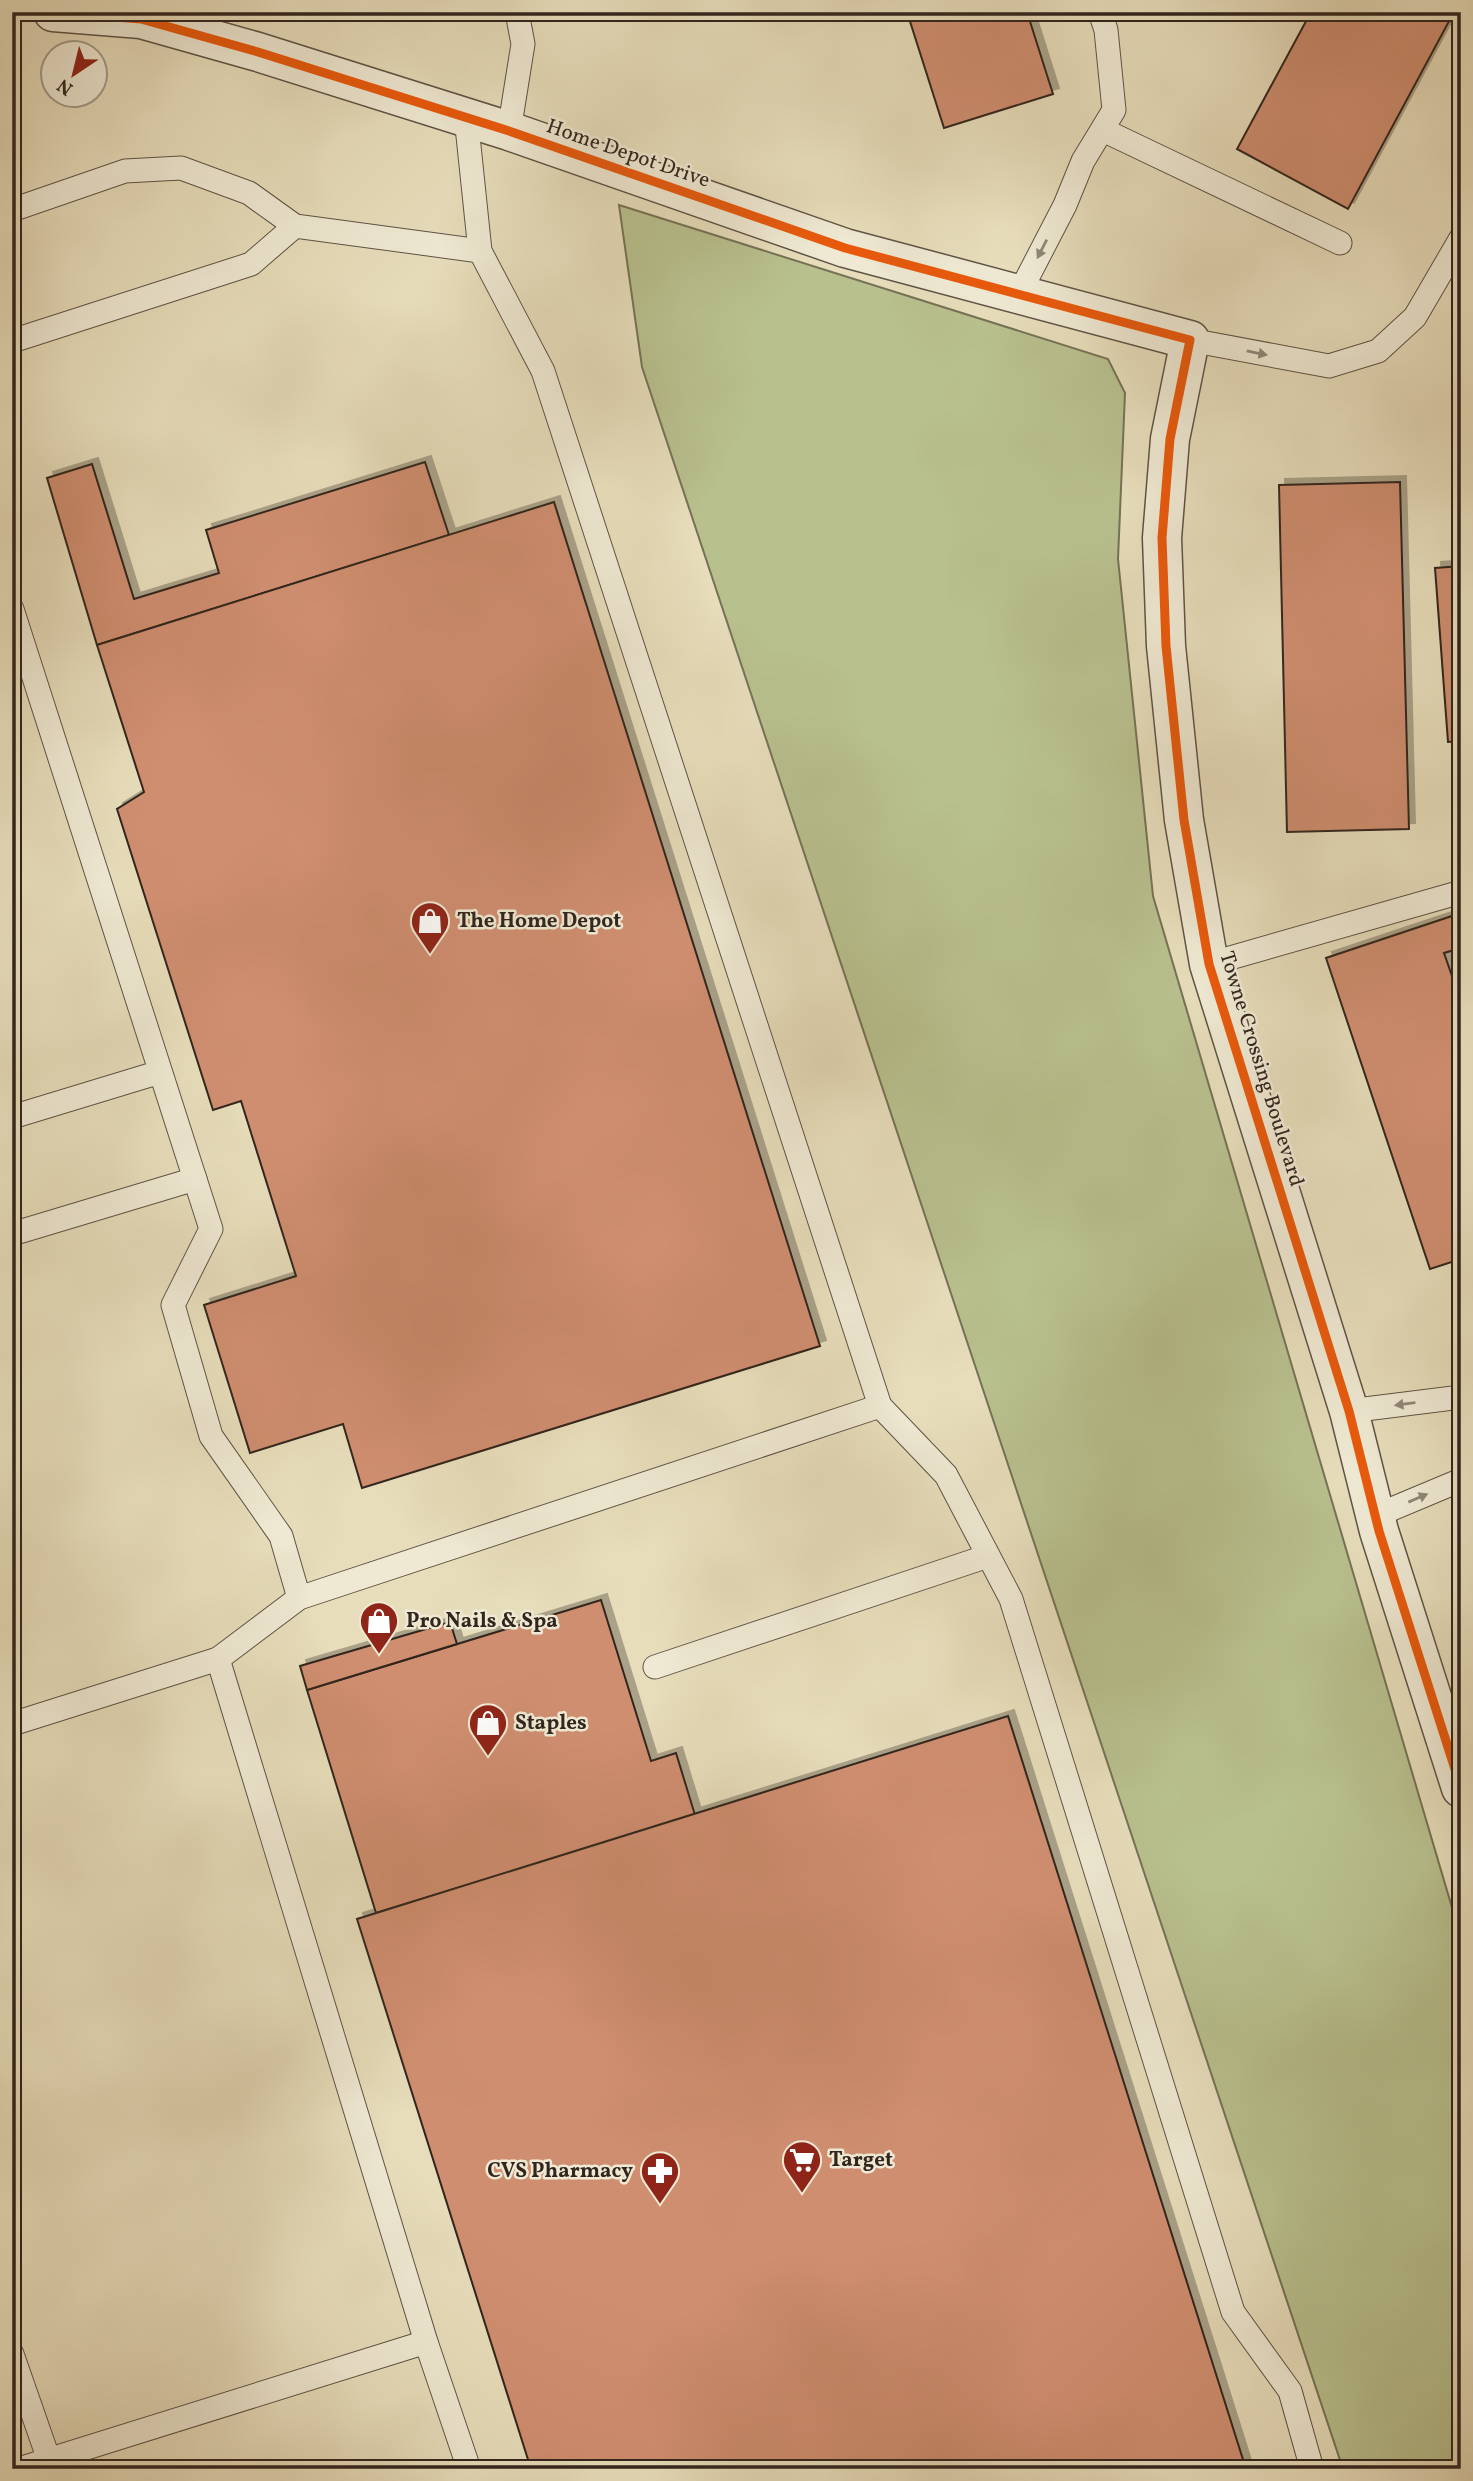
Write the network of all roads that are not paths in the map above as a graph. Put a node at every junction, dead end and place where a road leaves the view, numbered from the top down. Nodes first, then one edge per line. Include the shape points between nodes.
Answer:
1 (54, 12) edge
2 (517, 12) edge
3 (1100, 12) edge
4 (466, 117) junction
5 (1102, 130) junction
6 (509, 131) junction
7 (12, 210) edge
8 (295, 226) junction
9 (1461, 238) edge
10 (1340, 243) dead end
11 (480, 251) junction
12 (1019, 294) junction
13 (1190, 340) junction
14 (12, 341) edge
15 (12, 609) edge
16 (1461, 892) edge
17 (1209, 964) junction
18 (160, 1072) junction
19 (12, 1117) edge
20 (195, 1179) junction
21 (12, 1234) edge
22 (1461, 1398) edge
23 (880, 1406) junction
24 (1349, 1411) junction
25 (1461, 1480) edge
26 (1375, 1516) junction
27 (988, 1556) junction
28 (299, 1598) junction
29 (218, 1660) junction
30 (654, 1667) dead end
31 (12, 1724) edge
32 (1461, 1788) edge
33 (426, 2342) junction
34 (12, 2354) edge
35 (49, 2460) junction
36 (19, 2469) edge
37 (469, 2469) edge
38 (1312, 2469) edge

1 - 4 street, Home Depot Drive via 141,19
2 - 6 lane via 523,44
3 - 5 lane via 1114,110
4 - 6 street, Home Depot Drive
4 - 11 lane
5 - 10 lane
5 -> 12 lane
6 - 12 street, Home Depot Drive via 845,248
7 - 8 lane via 125,171 181,168 249,192
8 - 11 lane
8 - 14 lane via 251,264
13 -> 9 lane, Home Depot Drive via 1329,366 1378,351 1415,317
11 - 23 lane via 543,371
12 - 13 street, Home Depot Drive
13 - 17 street, Towne Crossing Boulevard via 1170,439 1162,538 1166,646 1184,820
15 - 18 lane
16 - 17 lane
17 - 24 street, Towne Crossing Boulevard
18 - 19 lane
18 - 20 lane
20 - 21 lane
20 - 28 lane via 211,1229 173,1305 211,1436 281,1536
22 -> 24 lane
23 - 27 lane via 946,1475
23 - 28 lane
24 - 26 street, Towne Crossing Boulevard
26 -> 25 lane
26 - 32 street, Towne Crossing Boulevard
27 - 30 lane
27 - 38 lane via 1011,1599 1233,2312 1290,2391
28 - 29 lane
29 - 31 lane
29 - 33 lane
33 - 35 lane
33 - 37 lane
34 - 35 lane
35 - 36 lane

